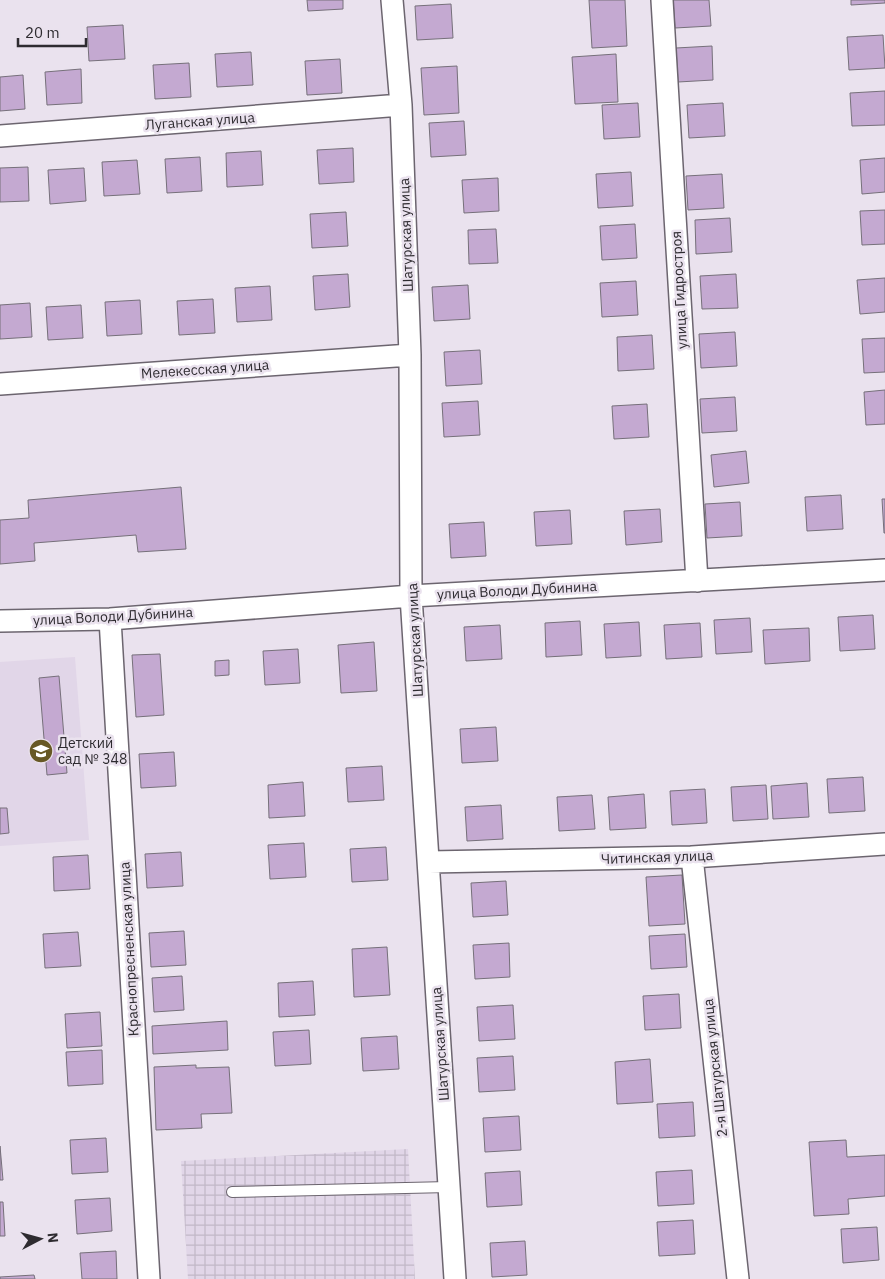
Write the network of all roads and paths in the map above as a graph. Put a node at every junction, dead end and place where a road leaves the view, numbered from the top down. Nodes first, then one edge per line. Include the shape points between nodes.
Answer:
1 (392, 0) edge
2 (662, 0) edge
3 (401, 105) junction
4 (0, 136) edge
5 (410, 355) junction
6 (0, 384) edge
7 (885, 570) edge
8 (697, 581) junction
9 (411, 596) junction
10 (110, 619) junction
11 (0, 621) edge
12 (885, 844) edge
13 (692, 857) junction
14 (429, 862) junction
15 (449, 1187) junction
16 (232, 1192) dead end
17 (149, 1279) edge
18 (455, 1279) edge
19 (738, 1279) edge

1 - 3 street, Шатурская улица
2 - 8 street, улица Гидростроя
3 - 4 street, Луганская улица
3 - 5 street, Шатурская улица
5 - 6 street, Мелекесская улица
5 - 9 street, Шатурская улица
7 - 8 street, улица Володи Дубинина
8 - 9 street, улица Володи Дубинина
9 - 10 street, улица Володи Дубинина
9 - 14 street, Шатурская улица
10 - 11 street, улица Володи Дубинина
10 - 17 street, Краснопресненская улица
12 - 13 street, Читинская улица
13 - 14 street, Читинская улица
13 - 19 street, 2-я Шатурская улица
14 - 15 street, Шатурская улица
15 - 16 lane
15 - 18 street, Шатурская улица

